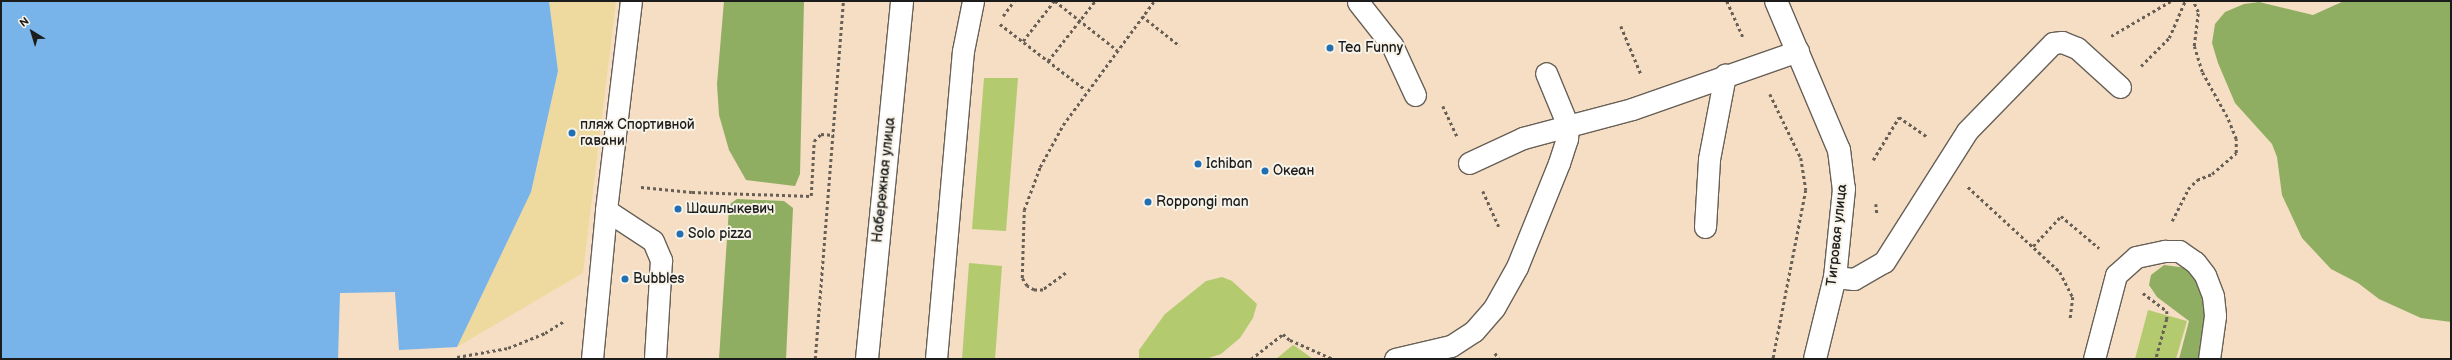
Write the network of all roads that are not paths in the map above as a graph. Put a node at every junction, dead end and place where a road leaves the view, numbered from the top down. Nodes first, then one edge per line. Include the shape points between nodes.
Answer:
1 (631, 1) edge
2 (902, 1) edge
3 (973, 1) edge
4 (1358, 1) edge
5 (1776, 1) edge
6 (1798, 51) junction
7 (1546, 73) dead end
8 (1725, 75) junction
9 (2120, 87) road end
10 (1416, 95) dead end
11 (1568, 126) junction
12 (1469, 163) dead end
13 (606, 210) junction
14 (1705, 227) dead end
15 (1835, 276) junction
16 (592, 359) edge
17 (655, 359) edge
18 (867, 359) edge
19 (936, 359) edge
20 (1395, 359) edge
21 (1815, 359) edge
22 (2094, 359) edge
23 (2209, 359) edge

1 - 13 lane
2 - 18 main road, Набережная улица
3 - 19 lane via 963,51
4 - 10 lane via 1392,45
5 - 6 main road, Тигровая улица
6 - 8 lane
6 - 15 main road, Тигровая улица via 1838,150 1844,189
7 - 11 lane
8 - 11 lane via 1653,102
8 - 14 lane via 1709,159
9 - 15 lane via 2077,48 2062,42 2046,48 1967,131 1884,262 1854,279
11 - 12 lane via 1523,138
11 - 20 lane via 1559,163 1516,267 1494,308 1474,331 1451,346
13 - 16 lane
13 - 17 lane via 653,241 661,260
15 - 21 main road, Тигровая улица
22 - 23 lane via 2112,284 2120,268 2136,257 2156,251 2179,251 2195,262 2205,275 2213,296 2215,316

